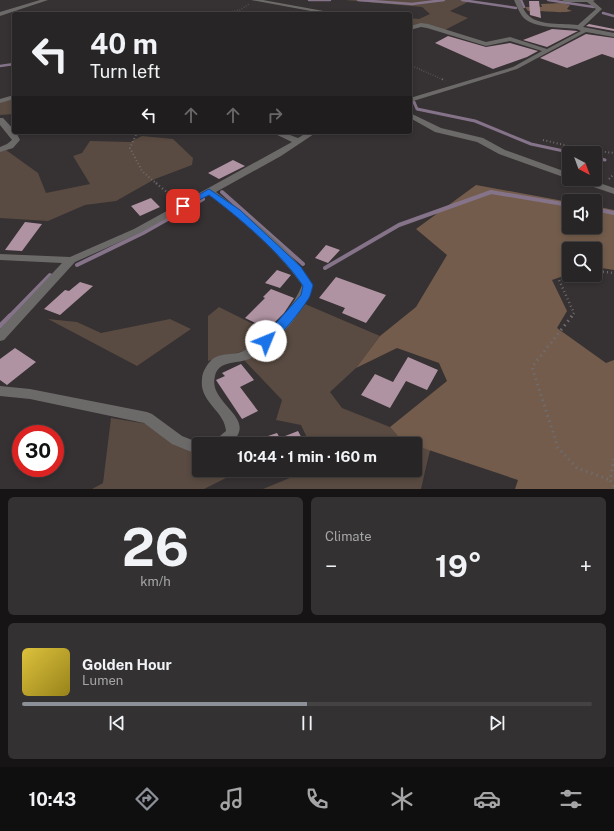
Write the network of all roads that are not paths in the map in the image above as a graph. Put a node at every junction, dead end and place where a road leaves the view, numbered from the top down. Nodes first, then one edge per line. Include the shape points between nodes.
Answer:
1 (44, 0) edge
2 (254, 0) edge
3 (517, 0) edge
4 (565, 0) edge
5 (591, 0) edge
6 (325, 12) edge
7 (0, 14) edge
8 (412, 27) edge
9 (582, 28) junction
10 (614, 35) edge
11 (547, 50) junction
12 (12, 98) edge
13 (412, 99) edge
14 (0, 101) edge
15 (412, 116) edge
16 (0, 120) edge
17 (12, 133) edge
18 (13, 134) edge
19 (280, 134) edge
20 (310, 134) edge
21 (298, 141) junction
22 (0, 150) edge
23 (562, 173) edge
24 (599, 186) edge
25 (614, 191) edge
26 (209, 192) junction
27 (0, 257) edge
28 (71, 260) junction
29 (0, 337) edge
30 (0, 391) edge
31 (228, 437) edge
32 (192, 447) edge

1 - 7 street
2 - 6 street
3 - 9 street via 530,19 547,24
4 - 5 street
5 - 9 street via 599,9
8 - 11 street via 428,26 486,44 518,40
9 - 10 street
9 - 11 street via 582,33
11 - 13 street via 515,68
12 - 14 street
15 - 23 street via 438,130 480,140 502,152
16 - 17 street
18 - 22 street via 16,140
19 - 21 street
20 - 21 street
21 - 26 street
24 - 25 street
26 - 28 street via 137,231
26 - 31 street via 237,212 297,270 308,285 305,296 275,333 243,356 213,366 208,380 213,400 232,424 232,433
27 - 28 street
28 - 29 street
30 - 32 street via 30,394 147,418 177,440

